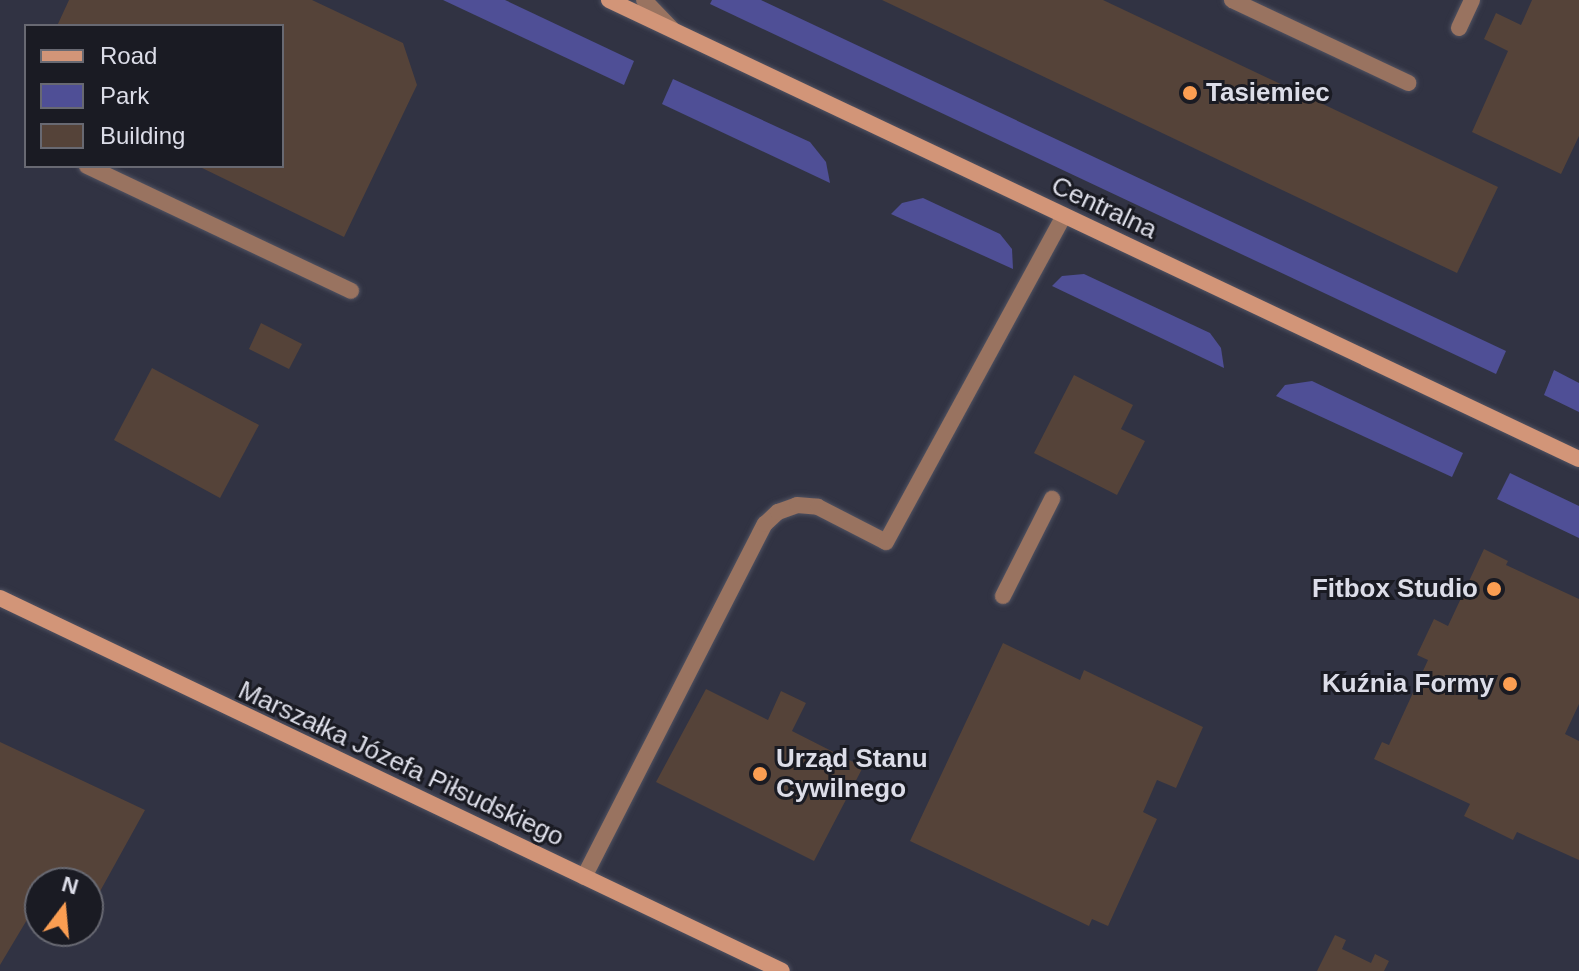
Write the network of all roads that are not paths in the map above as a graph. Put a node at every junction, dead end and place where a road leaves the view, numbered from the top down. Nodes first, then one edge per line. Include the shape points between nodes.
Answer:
1 (609, 0) edge
2 (644, 0) edge
3 (1232, 0) edge
4 (1472, 0) edge
5 (1459, 28) dead end
6 (673, 30) junction
7 (1408, 83) dead end
8 (91, 168) edge
9 (1064, 216) junction
10 (351, 291) dead end
11 (1579, 459) edge
12 (1052, 499) dead end
13 (1003, 596) dead end
14 (0, 598) edge
15 (584, 877) junction
16 (782, 971) edge

1 - 6 main road, Centralna
2 - 6 street
3 - 7 street
4 - 5 street
6 - 9 main road, Centralna
8 - 10 street
9 - 11 main road, Centralna
9 - 15 street via 886,542 818,507 797,505 765,524
12 - 13 street
14 - 15 main road, Marszałka Józefa Piłsudskiego
15 - 16 main road, Marszałka Józefa Piłsudskiego

